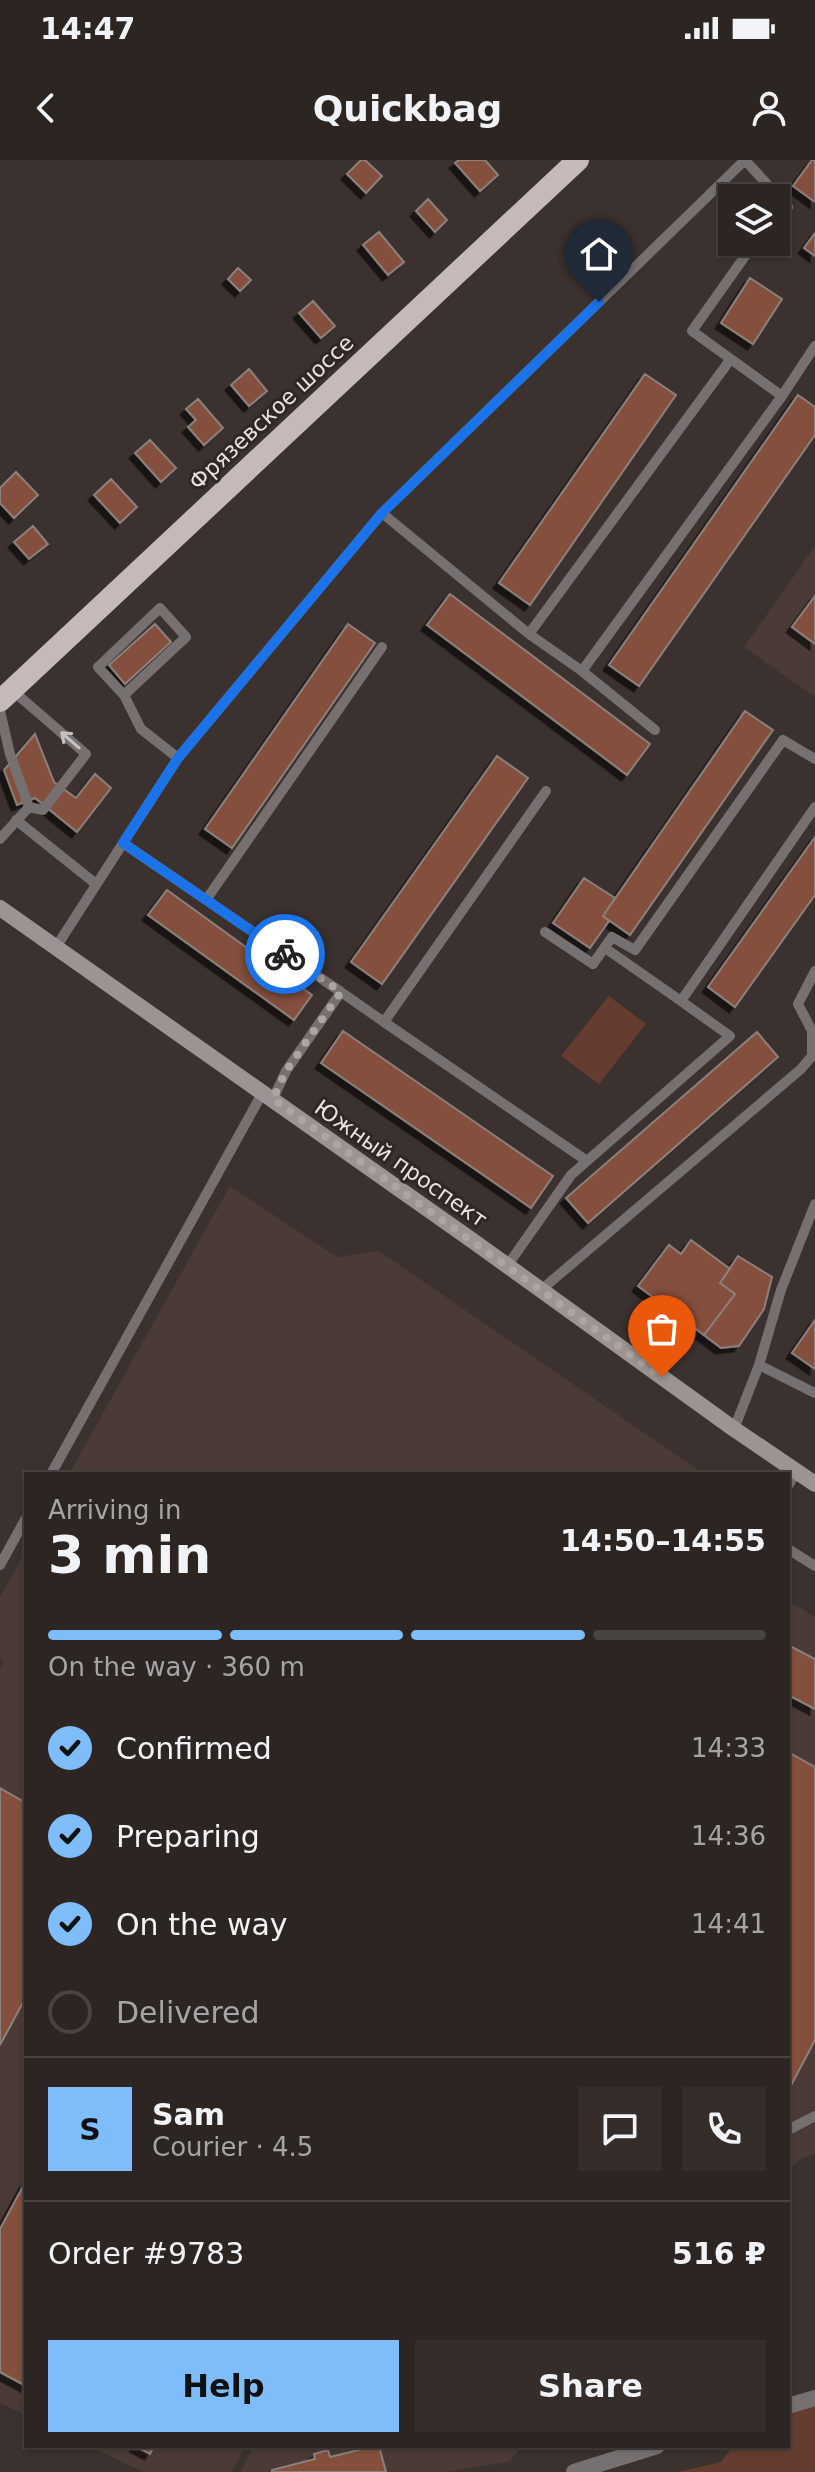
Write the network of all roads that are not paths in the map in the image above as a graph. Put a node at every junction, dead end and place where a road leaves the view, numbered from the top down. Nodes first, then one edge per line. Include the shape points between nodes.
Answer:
1 (578, 160) edge
2 (720, 184) edge
3 (767, 184) edge
4 (718, 186) edge
5 (745, 256) edge
6 (815, 346) edge
7 (730, 360) junction
8 (782, 396) junction
9 (382, 513) junction
10 (529, 634) junction
11 (382, 647) dead end
12 (582, 671) junction
13 (6, 695) edge
14 (124, 695) junction
15 (0, 711) edge
16 (655, 730) dead end
17 (178, 758) junction
18 (815, 759) edge
19 (546, 791) dead end
20 (29, 807) junction
21 (815, 807) edge
22 (16, 820) junction
23 (0, 839) edge
24 (123, 843) junction
25 (96, 884) junction
26 (206, 900) junction
27 (0, 908) edge
28 (545, 932) dead end
29 (56, 947) junction
30 (605, 948) junction
31 (815, 971) edge
32 (341, 992) junction
33 (681, 1001) junction
34 (384, 1022) junction
35 (268, 1096) junction
36 (587, 1161) junction
37 (815, 1204) edge
38 (507, 1266) junction
39 (541, 1290) junction
40 (759, 1365) junction
41 (815, 1393) edge
42 (734, 1429) junction
43 (52, 1472) edge
44 (784, 1472) edge
45 (792, 1479) edge
46 (815, 1484) edge
47 (24, 1522) edge
48 (790, 1550) edge
49 (0, 1565) edge
50 (815, 1566) edge
51 (815, 2116) edge
52 (790, 2129) edge
53 (815, 2398) edge
54 (790, 2405) edge
55 (651, 2448) edge
56 (574, 2472) edge

1 - 13 highway, Фрязевское шоссе
2 - 3 lane via 745,160
4 - 9 lane
5 - 7 lane via 692,331
6 - 8 lane
7 - 8 lane
7 - 10 lane
8 - 12 lane
9 - 10 lane
9 - 17 lane
10 - 12 lane
11 - 26 lane
12 - 16 lane
20 -> 13 lane via 43,810 86,754
14 - 14 lane via 98,667 160,608 186,637
14 - 17 lane via 141,729
15 - 20 lane
17 - 24 lane
18 - 30 lane via 783,740 635,950 612,937
19 - 34 lane
20 - 22 lane
21 - 33 lane
22 - 23 lane
22 - 25 lane
24 - 25 lane
24 - 26 lane
25 - 29 lane
26 - 32 lane
27 - 29 main road, Южный проспект
28 - 30 lane via 593,964
29 - 35 main road, Южный проспект
30 - 33 lane
31 - 39 lane via 798,1004 812,1031 812,1056 801,1069
32 - 34 lane
32 - 35 lane
33 - 36 lane via 730,1036
34 - 36 lane
35 - 38 main road, Южный проспект
35 - 43 lane
36 - 38 lane via 571,1175
37 - 40 lane
38 - 39 main road, Южный проспект
39 - 42 main road, Южный проспект
40 - 41 lane
40 - 42 lane
42 - 44 main road, Южный проспект
45 - 46 main road, Южный проспект
47 - 49 lane
48 - 50 lane
51 - 52 lane
53 - 54 street
55 - 56 street

